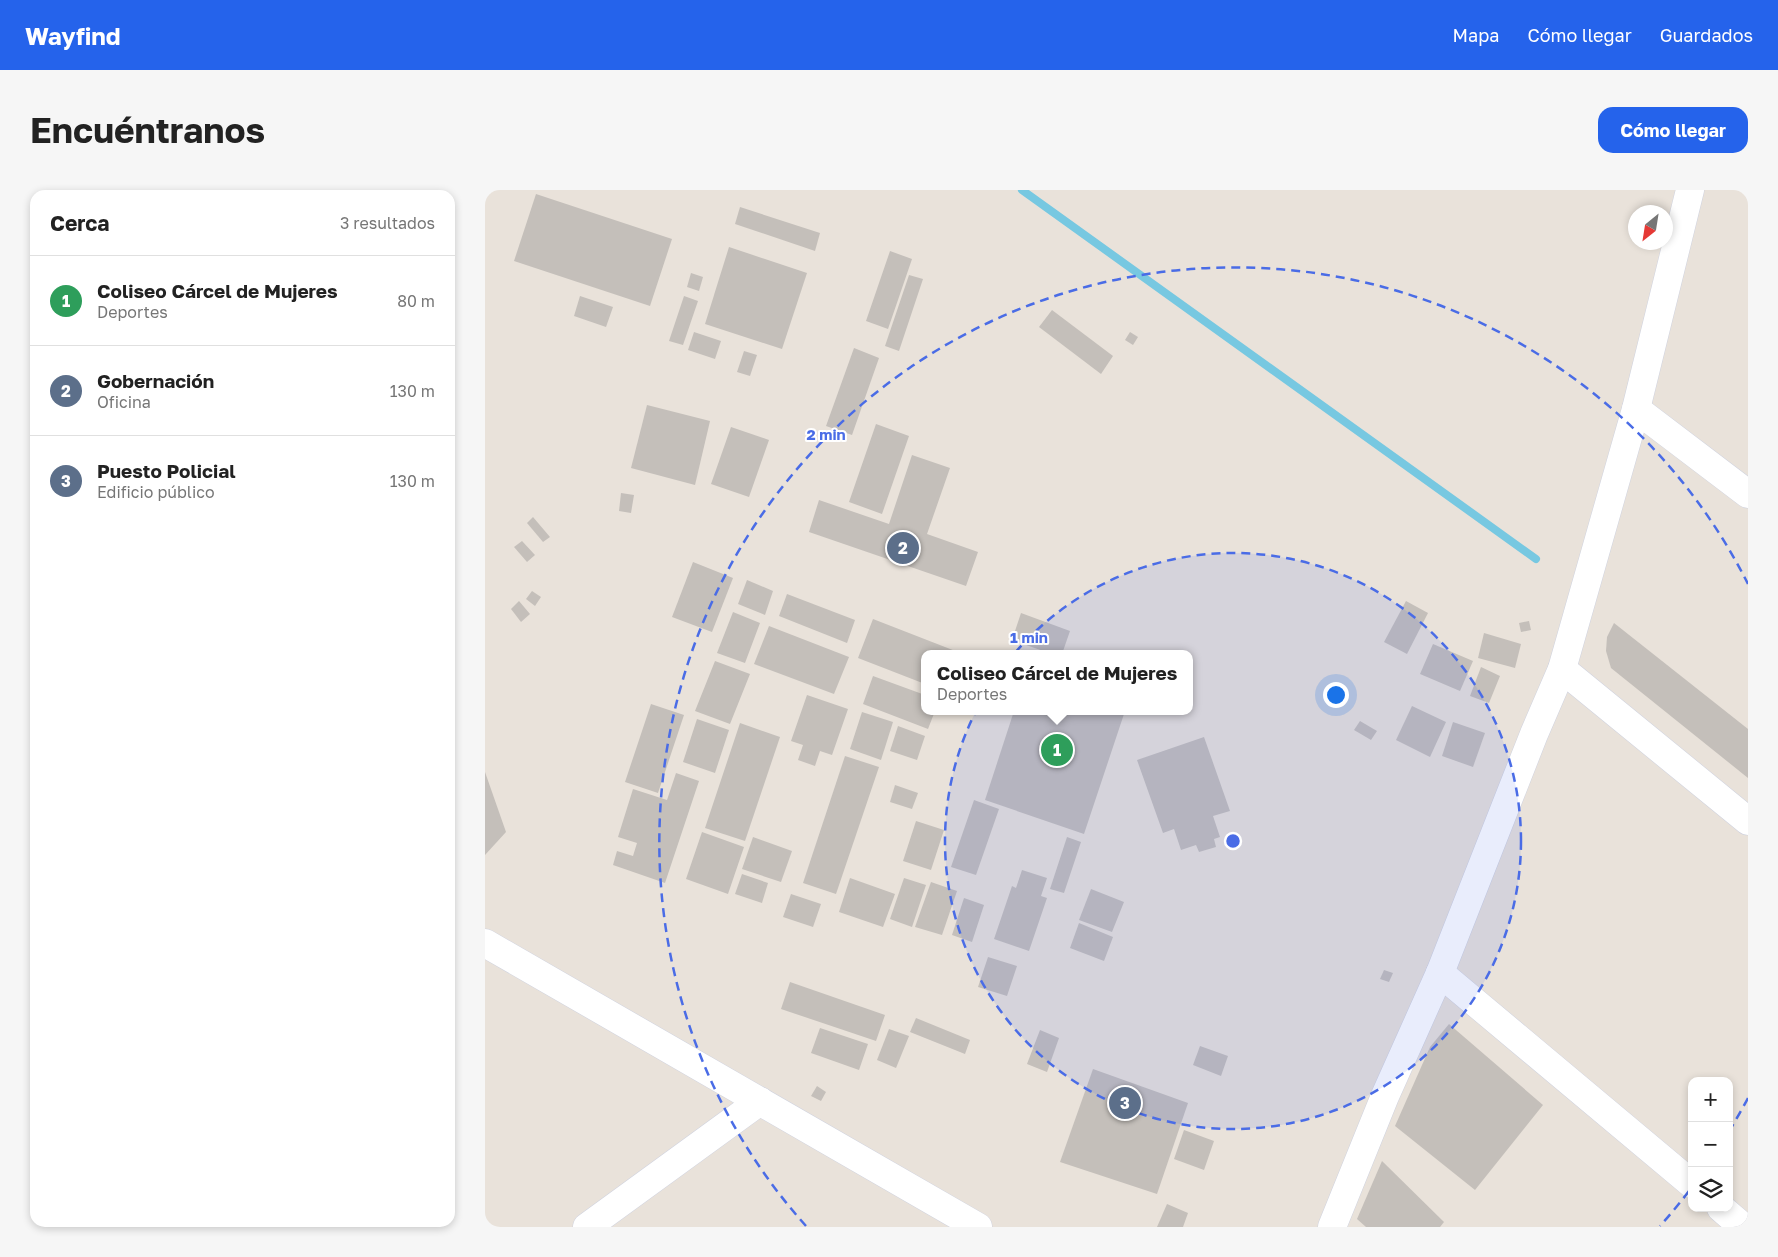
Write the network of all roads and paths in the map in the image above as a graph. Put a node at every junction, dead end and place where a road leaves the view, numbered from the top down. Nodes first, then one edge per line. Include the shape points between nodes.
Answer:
1 (1690, 190) edge
2 (1636, 409) junction
3 (1748, 494) edge
4 (1562, 669) junction
5 (1748, 821) edge
6 (490, 954) edge
7 (1440, 973) junction
8 (760, 1101) junction
9 (1688, 1181) edge
10 (1726, 1212) edge
11 (587, 1227) edge
12 (978, 1227) edge
13 (1333, 1227) edge
14 (1743, 1227) edge

1 - 2 street
2 - 3 street
2 - 4 street
4 - 5 street
4 - 7 street
6 - 8 street
7 - 9 street
7 - 13 street via 1385,1096
8 - 11 street
8 - 12 street
10 - 14 street

